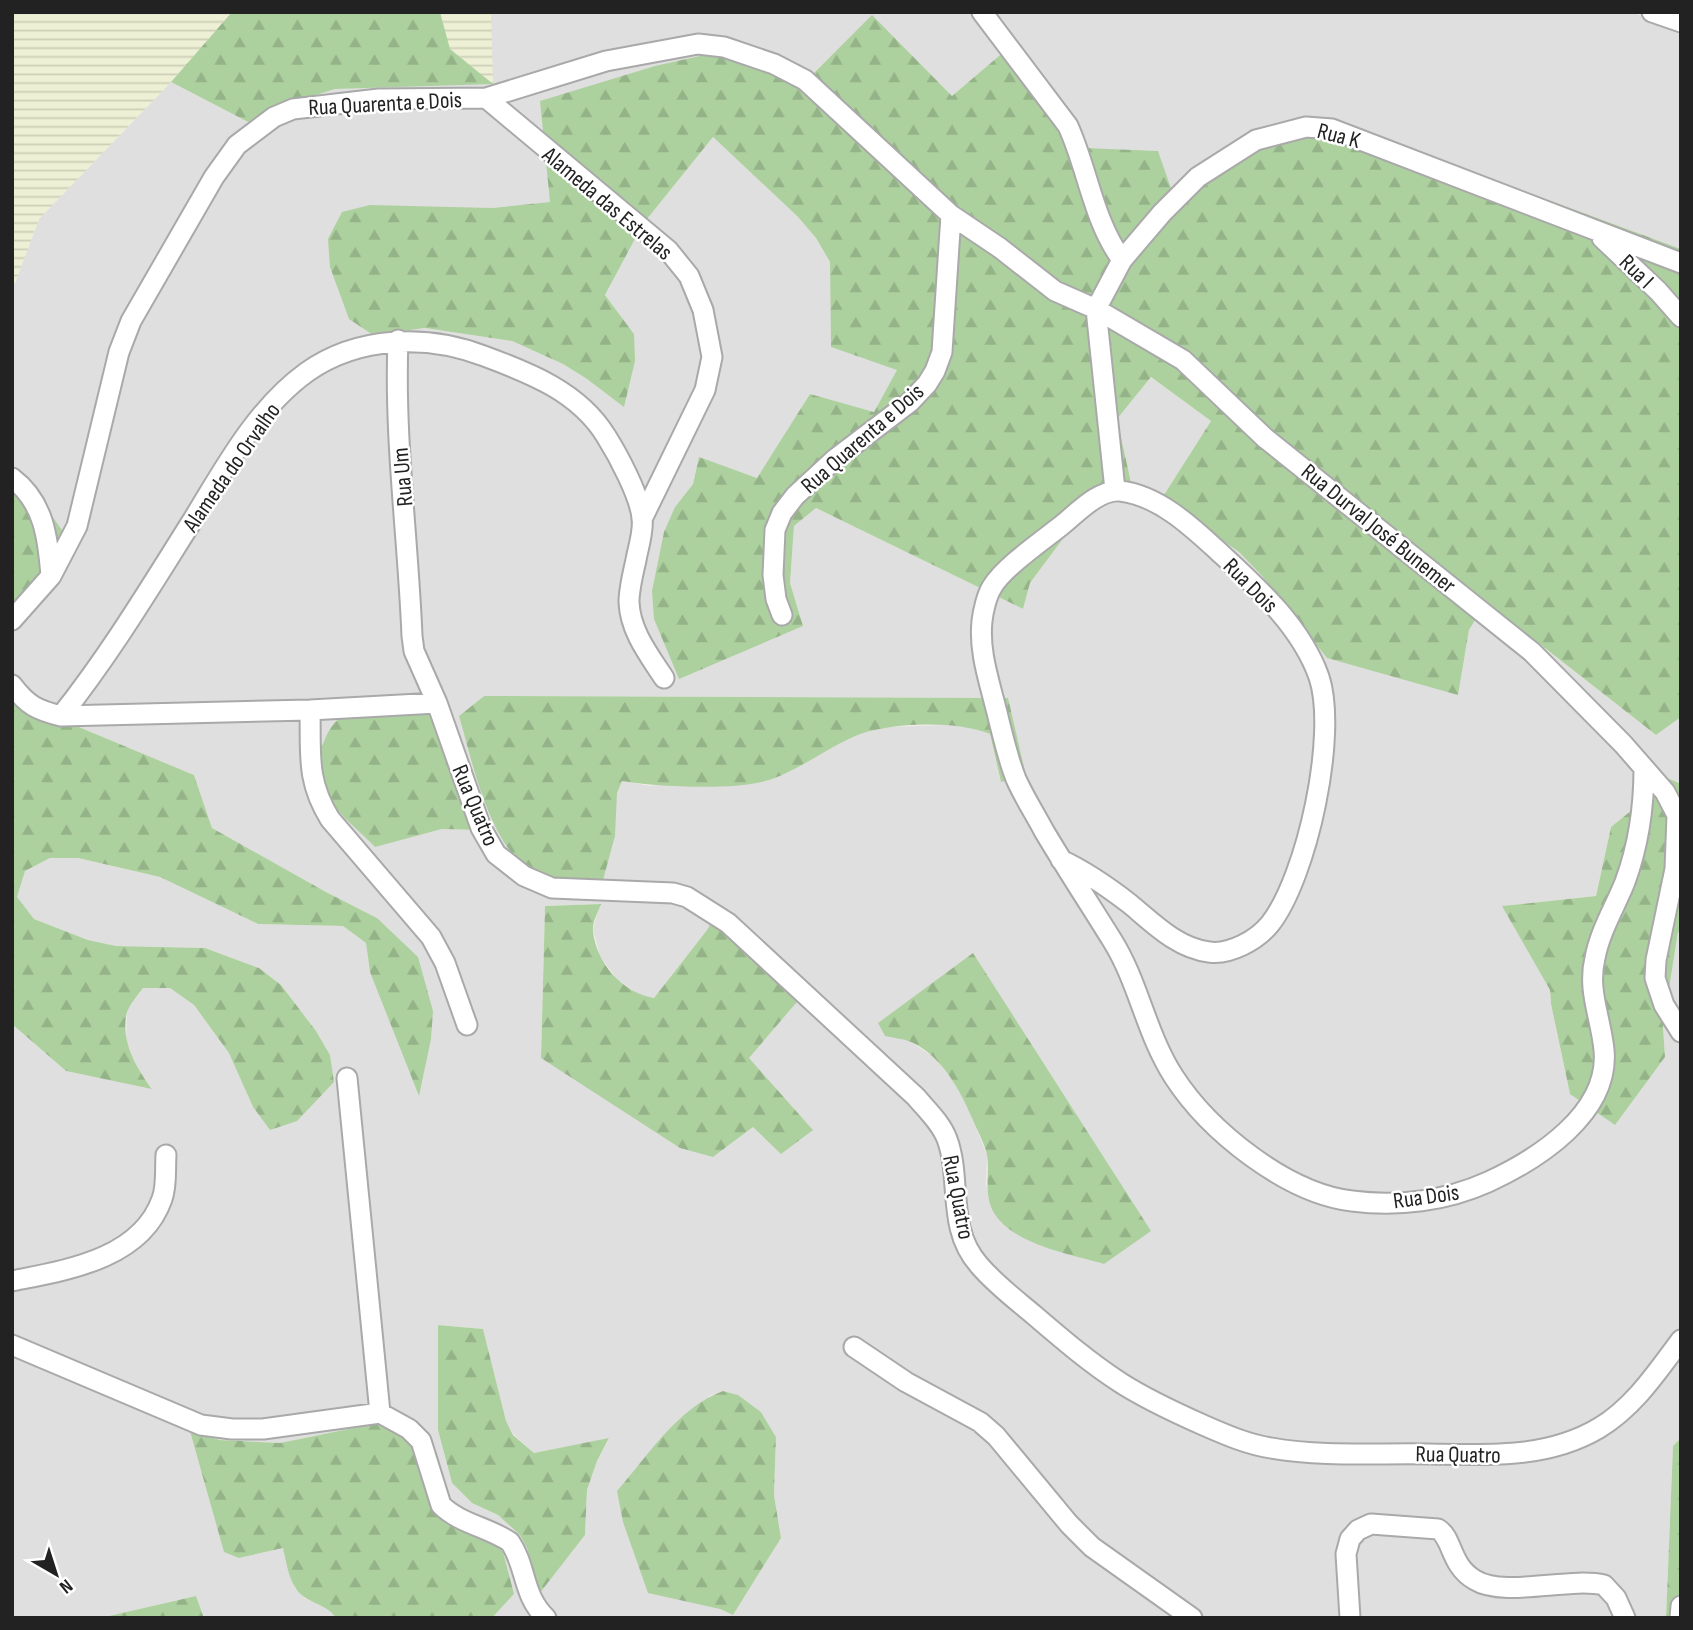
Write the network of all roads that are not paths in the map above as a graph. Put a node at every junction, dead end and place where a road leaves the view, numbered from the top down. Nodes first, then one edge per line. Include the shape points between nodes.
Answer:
1 (982, 12) edge
2 (1652, 12) edge
3 (1681, 22) edge
4 (486, 98) junction
5 (951, 215) junction
6 (1590, 228) junction
7 (1122, 260) junction
8 (1681, 263) edge
9 (1096, 309) junction
10 (1681, 317) edge
11 (398, 340) junction
12 (12, 478) edge
13 (1115, 489) junction
14 (642, 519) junction
15 (51, 576) junction
16 (411, 614) joint
17 (782, 615) dead end
18 (12, 620) edge
19 (664, 678) dead end
20 (12, 685) edge
21 (437, 703) junction
22 (310, 710) junction
23 (61, 716) junction
24 (1644, 768) junction
25 (1062, 860) junction
26 (467, 1025) dead end
27 (1681, 1032) edge
28 (347, 1079) dead end
29 (166, 1156) dead end
30 (12, 1281) edge
31 (1681, 1340) edge
32 (12, 1345) edge
33 (854, 1348) dead end
34 (380, 1413) junction
35 (1681, 1606) edge
36 (546, 1618) edge
37 (1192, 1618) edge
38 (1350, 1618) edge
39 (1625, 1618) edge
40 (1680, 1618) edge

1 - 7 street via 1068,126 1111,245
2 - 3 street
4 - 5 street, Rua Quarenta e Dois via 617,59 698,44 724,47 763,59 805,80
4 - 14 street, Alameda das Estrelas via 668,250 689,276 703,310 712,357 705,390
4 - 15 street, Rua Quarenta e Dois via 379,99 293,109 274,117 237,145 131,321 119,352 77,526
5 - 9 street, Rua Quarenta e Dois via 1055,290
5 - 17 street, Rua Quarenta e Dois via 942,352 935,371 910,402 835,459 782,513 775,530 773,575
6 - 7 street, Rua K via 1332,129 1306,127 1256,140 1198,177
6 - 8 street, Rua K
6 - 10 street, Rua I
7 - 9 street, Rua K
9 - 13 street
9 - 24 street, Rua Durval José Bunemer via 1184,359 1265,438 1532,652
11 - 14 street, Alameda do Orvalho via 466,349 558,388 584,408 605,434
11 - 16 street, Rua Um via 398,449
11 - 23 street, Alameda do Orvalho via 357,348 307,372 255,424 99,668
12 - 15 street via 24,486 42,517
13 - 25 street, Rua Dois via 1100,495 1013,564 991,588 982,618 982,655 1017,780
13 - 25 street, Rua Dois via 1142,497 1196,531 1265,597 1299,638 1322,684 1322,767 1307,838 1289,891 1271,922 1255,938 1235,947 1213,953 1183,944 1087,872
14 - 19 street, Alameda do Orvalho via 629,600 643,646
15 - 18 street
16 - 21 street, Rua Quatro via 414,651
20 - 23 street via 38,710
21 - 22 street
21 - 31 street, Rua Quatro via 481,828 496,854 524,876 552,888 673,893 728,923 938,1122 951,1149 965,1243 977,1263 1054,1332 1121,1384 1152,1401 1241,1441 1272,1448 1511,1455 1564,1444 1599,1428 1646,1387
22 - 23 street
22 - 26 street via 313,785 322,806 431,937
24 - 25 street, Rua Dois via 1638,845 1595,954 1593,1001 1605,1053 1597,1091 1584,1114 1552,1144 1499,1177 1424,1201 1348,1201 1315,1191 1240,1148 1216,1128 1173,1075 1156,1045 1126,962
24 - 27 street via 1677,815 1675,869 1655,978 1664,1005
28 - 34 street
29 - 30 street via 164,1196 137,1236 117,1252
32 - 34 street via 201,1424 263,1429
33 - 37 street via 980,1422 1092,1547
34 - 36 street via 410,1429 421,1441 441,1505 510,1542 528,1594
35 - 40 street
38 - 39 street via 1346,1554 1350,1539 1371,1524 1438,1528 1456,1563 1487,1585 1597,1583 1609,1589

